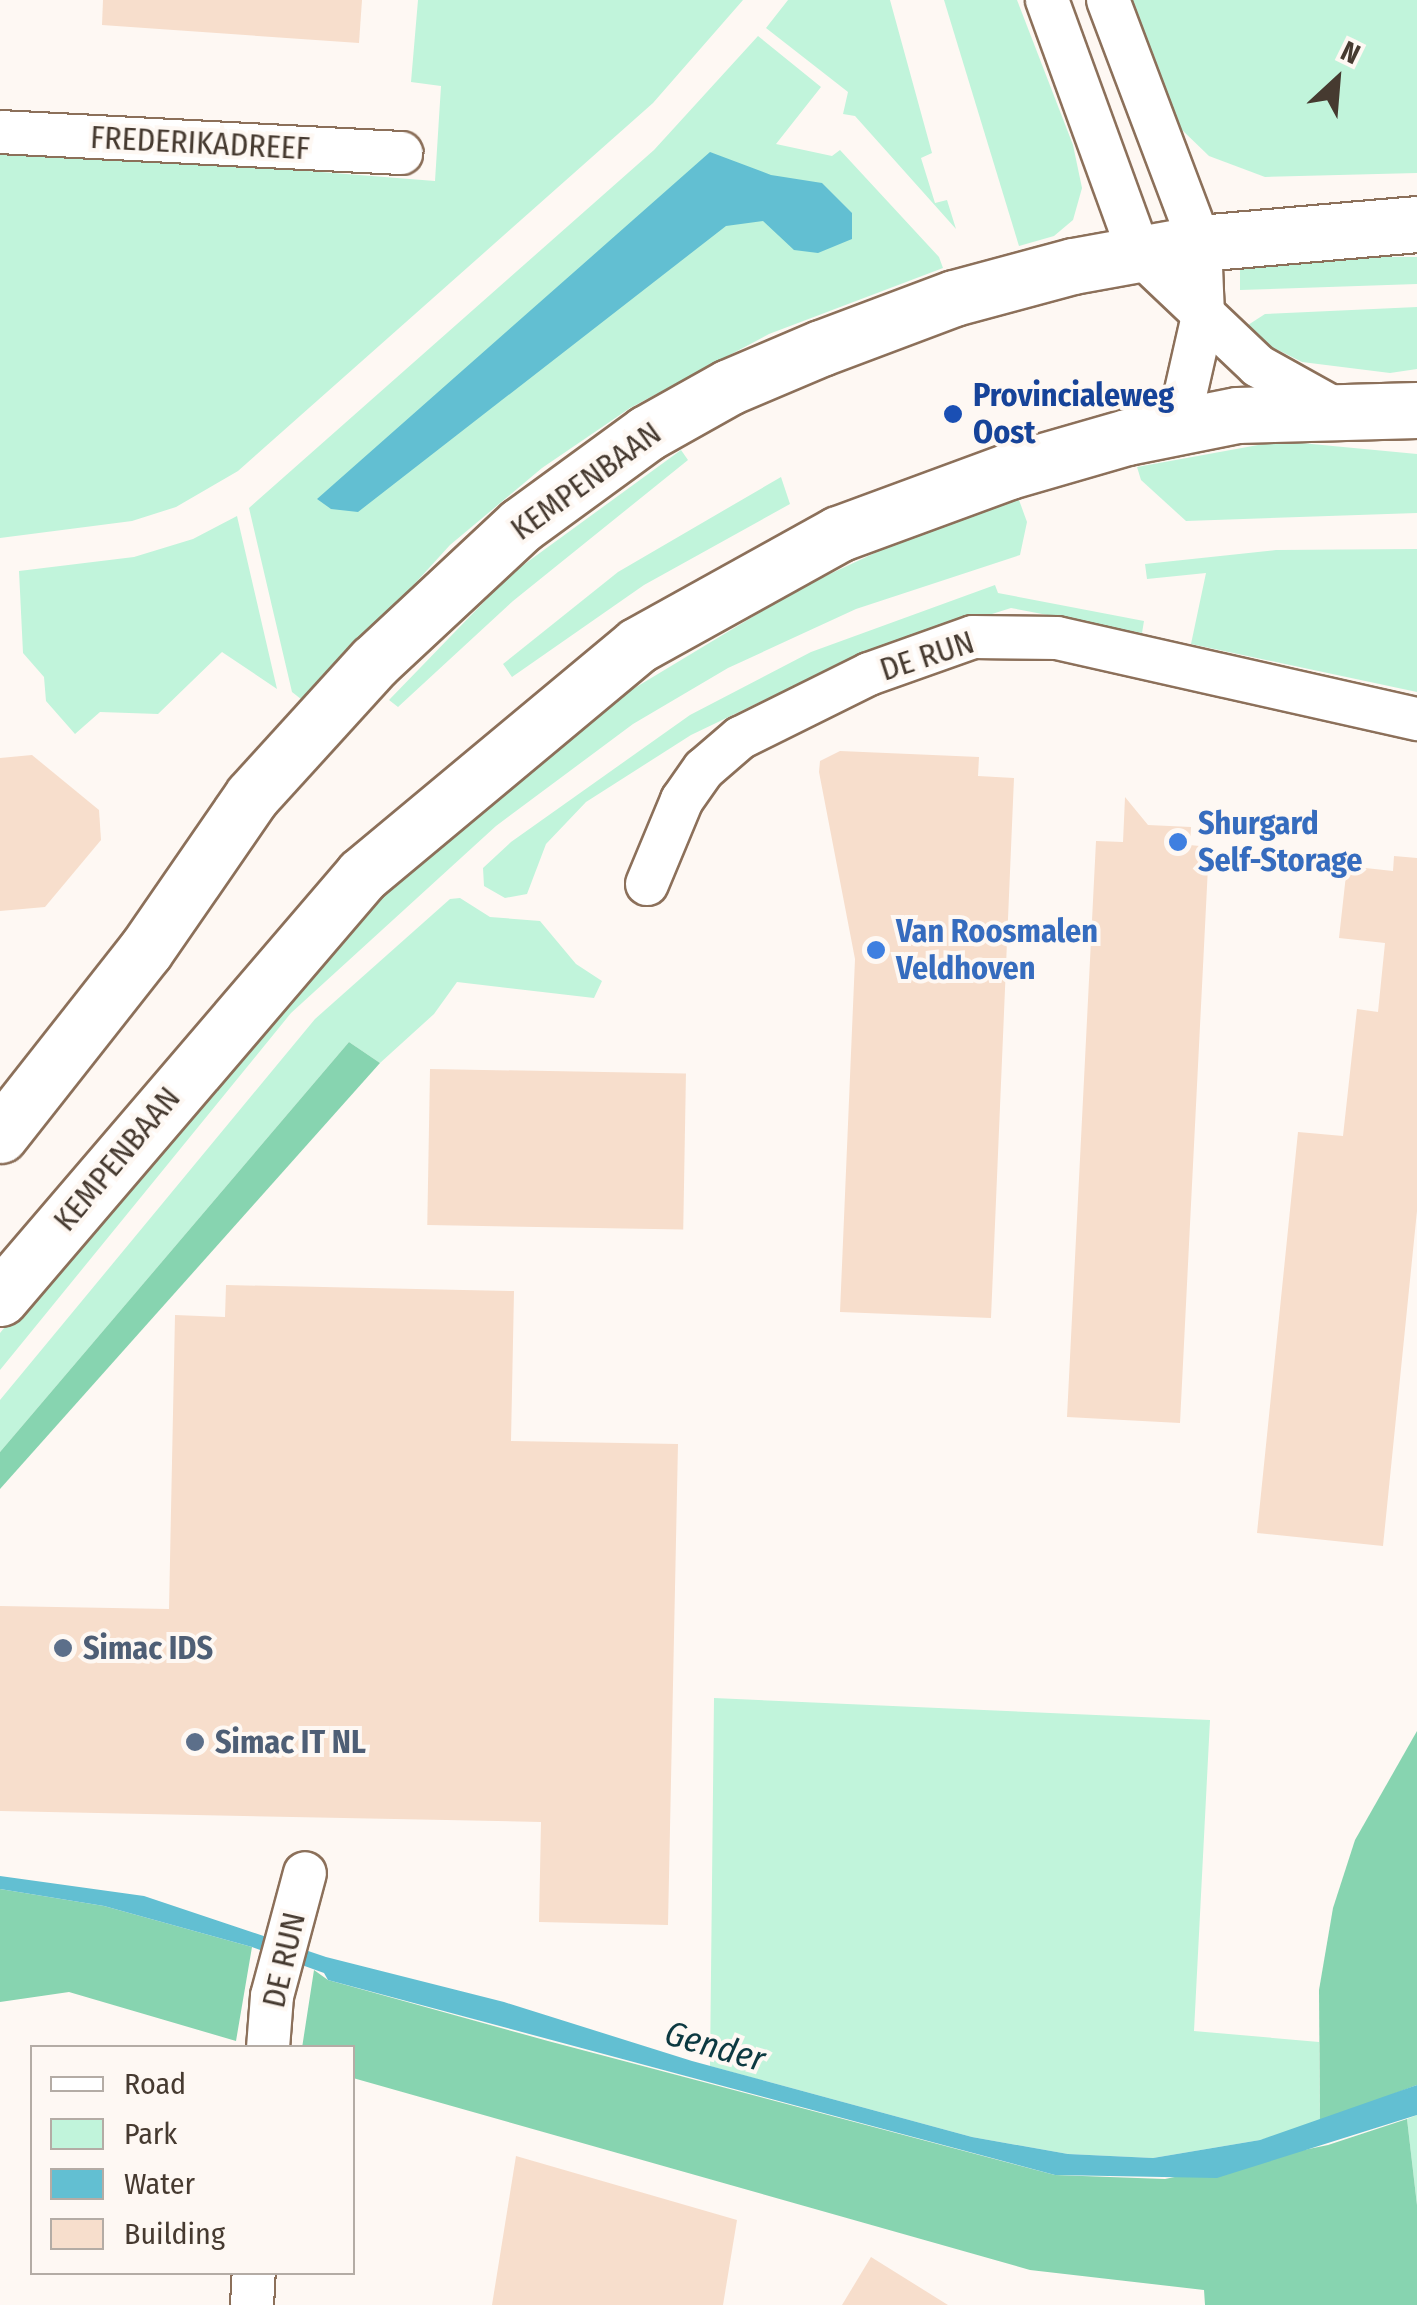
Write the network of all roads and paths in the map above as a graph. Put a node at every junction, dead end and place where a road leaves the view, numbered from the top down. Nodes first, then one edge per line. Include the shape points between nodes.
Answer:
1 (1047, 0) edge
2 (1108, 0) edge
3 (0, 132) edge
4 (400, 153) dead end
5 (1417, 224) edge
6 (1200, 243) junction
7 (1140, 252) junction
8 (1203, 316) junction
9 (1333, 408) junction
10 (1417, 410) edge
11 (1153, 432) junction
12 (1417, 719) edge
13 (647, 884) dead end
14 (0, 1135) edge
15 (0, 1298) edge
16 (305, 1873) dead end
17 (268, 2045) edge
18 (254, 2275) edge
19 (252, 2305) edge

1 - 7 street
2 - 6 street
3 - 4 street, FREDERIKADREEF
5 - 6 main road, KEMPENBAAN
6 - 7 main road, KEMPENBAAN
6 - 8 street
7 - 8 street
7 - 14 main road, KEMPENBAAN via 954,298 729,387 566,488 452,585 252,796 146,951
8 - 9 street via 1258,366
8 - 11 street
9 - 10 main road, KEMPENBAAN
9 - 11 main road, KEMPENBAAN
11 - 15 main road, KEMPENBAAN via 1009,472 838,534 638,645 552,710 362,875
12 - 13 street, DE RUN via 1057,638 974,637 869,674 740,738 704,769 682,800
16 - 17 street, DE RUN via 276,1976
18 - 19 street

